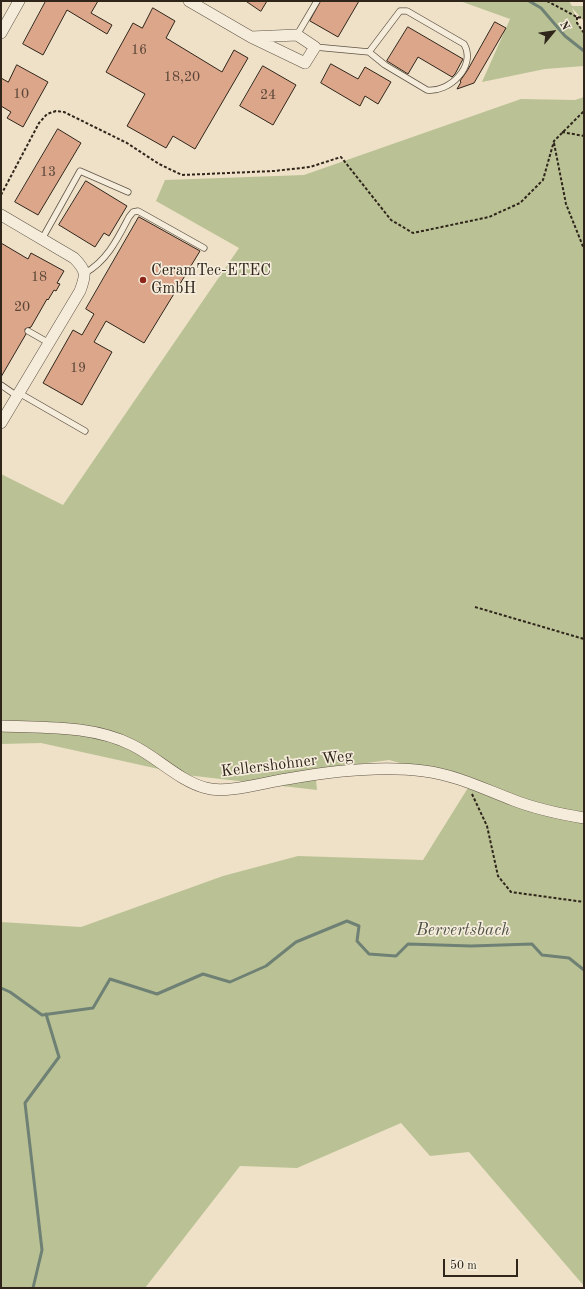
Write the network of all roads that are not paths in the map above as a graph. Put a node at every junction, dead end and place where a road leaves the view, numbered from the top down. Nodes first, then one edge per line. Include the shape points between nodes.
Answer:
1 (19, 1) edge
2 (189, 1) edge
3 (317, 1) edge
4 (1, 33) edge
5 (297, 35) junction
6 (251, 37) junction
7 (315, 47) junction
8 (369, 52) junction
9 (128, 192) dead end
10 (1, 215) edge
11 (42, 239) junction
12 (204, 248) dead end
13 (85, 273) junction
14 (28, 331) dead end
15 (49, 343) junction
16 (1, 385) edge
17 (18, 395) junction
18 (1, 423) edge
19 (85, 431) dead end
20 (1, 726) edge
21 (584, 818) edge

1 - 4 street
2 - 6 street
3 - 5 lane
5 - 6 street
5 - 7 street
6 - 7 street via 305,63
7 - 8 lane
8 - 8 lane via 385,65 427,90 434,91 453,83 467,63 468,57 464,44 407,11 400,11
9 - 11 lane via 80,171
10 - 11 street
11 - 13 street via 74,258
12 - 13 lane via 138,211 133,212 107,255 97,266
13 - 15 street via 80,291
14 - 15 lane
15 - 17 street
16 - 17 lane
17 - 18 street
17 - 19 lane
20 - 21 street, Kellershohner Weg via 94,731 132,745 183,777 206,788 228,789 330,772 424,771 470,782 514,800 559,814

